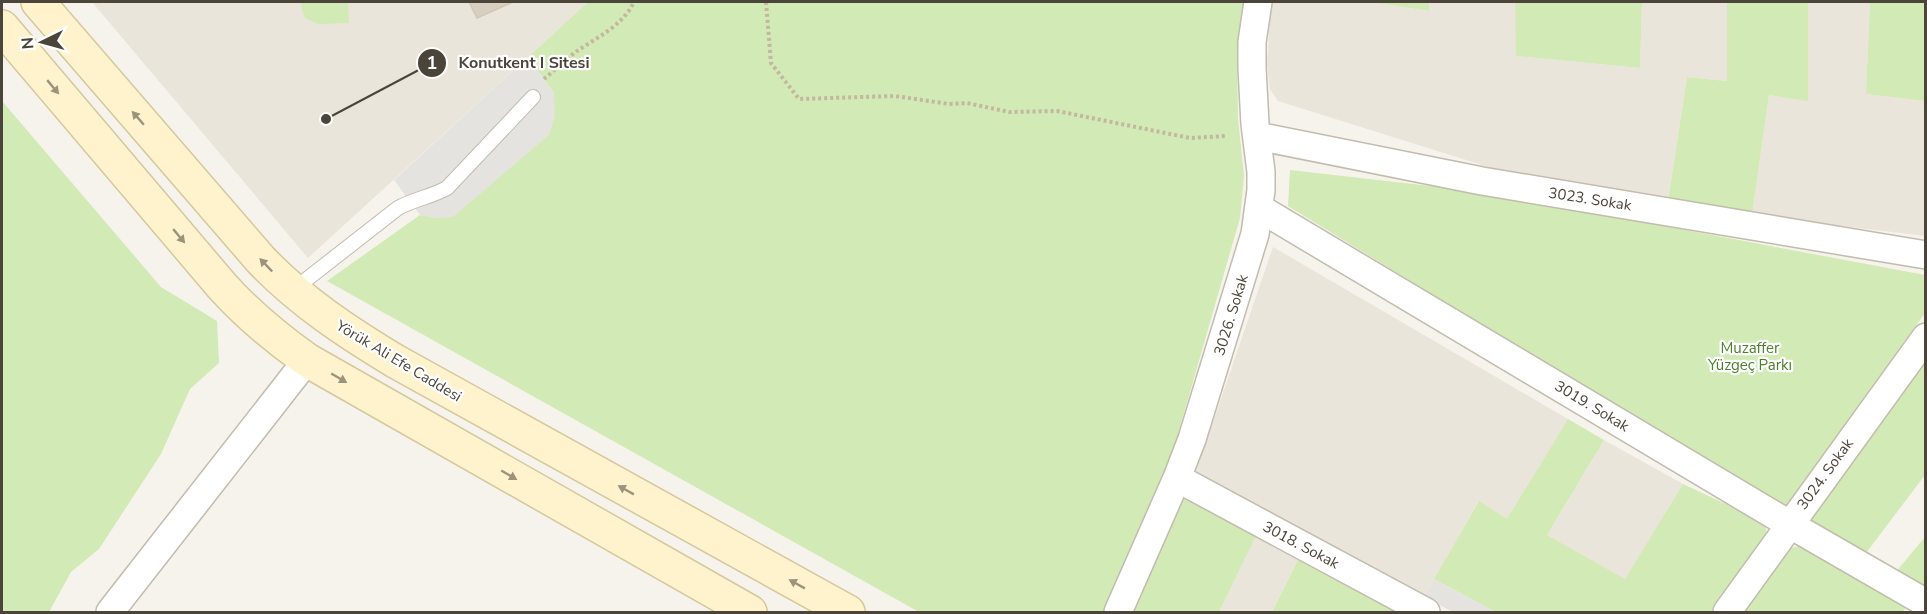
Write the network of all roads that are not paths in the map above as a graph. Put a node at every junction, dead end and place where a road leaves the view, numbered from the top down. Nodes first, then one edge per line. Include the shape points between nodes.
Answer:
1 (38, 2) edge
2 (1258, 2) edge
3 (2, 27) edge
4 (533, 97) road end
5 (1256, 130) junction
6 (1259, 208) junction
7 (1926, 255) edge
8 (292, 290) junction
9 (330, 320) junction
10 (1926, 337) edge
11 (307, 360) junction
12 (1177, 478) junction
13 (1789, 524) junction
14 (1926, 603) edge
15 (110, 612) edge
16 (750, 612) edge
17 (848, 612) edge
18 (1118, 612) edge
19 (1426, 612) edge
20 (1727, 612) edge

8 -> 1 street, Yörük Ali Efe Caddesi via 261,260
2 - 5 street, 3026. Sokak via 1252,42
3 -> 11 street via 242,308
4 - 8 lane via 447,188 398,208
5 - 6 street, 3026. Sokak via 1261,172
5 - 7 street, 3023. Sokak via 1482,181
6 - 12 street, 3026. Sokak via 1256,234
6 - 13 street, 3019. Sokak
8 - 9 street, Yörük Ali Efe Caddesi
9 - 11 street
17 -> 9 street, Yörük Ali Efe Caddesi via 395,361
10 - 13 street, 3024. Sokak
11 - 15 street
11 -> 16 street
12 - 18 street, 3026. Sokak
12 - 19 street, 3018. Sokak
13 - 14 street, 3019. Sokak
13 - 20 street, 3024. Sokak

